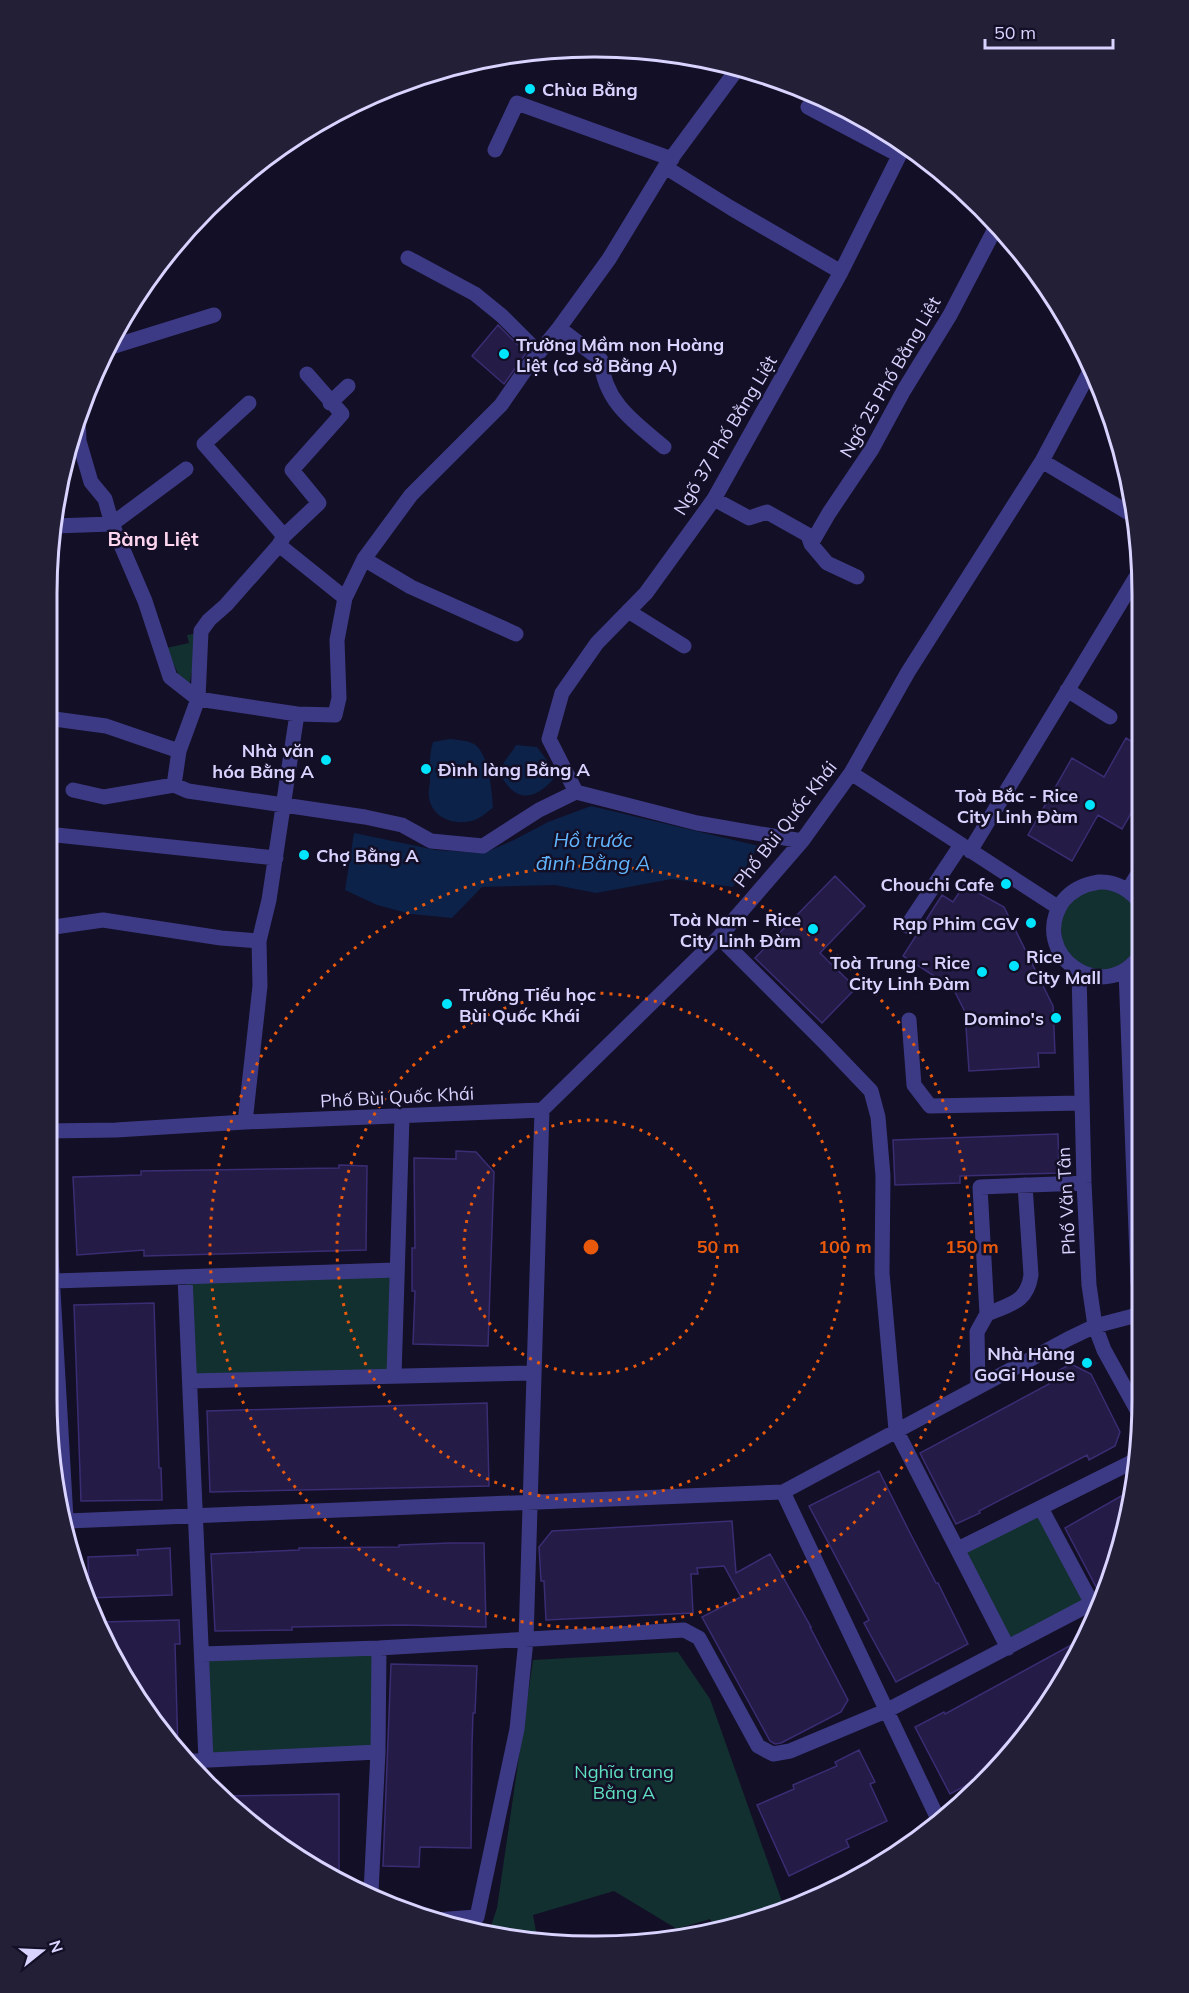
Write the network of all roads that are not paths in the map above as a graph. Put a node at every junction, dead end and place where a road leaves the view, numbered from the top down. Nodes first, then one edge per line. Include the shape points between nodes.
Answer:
1 (733, 75) edge
2 (808, 107) dead end
3 (877, 138) edge
4 (495, 150) dead end
5 (900, 153) edge
6 (669, 163) junction
7 (993, 233) edge
8 (408, 258) dead end
9 (841, 272) junction
10 (214, 315) dead end
11 (170, 328) junction
12 (559, 328) junction
13 (183, 339) dead end
14 (119, 344) edge
15 (538, 352) junction
16 (307, 374) dead end
17 (1086, 378) edge
18 (348, 386) dead end
19 (249, 403) dead end
20 (330, 403) junction
21 (258, 417) dead end
22 (79, 442) edge
23 (206, 447) junction
24 (664, 447) dead end
25 (1042, 461) junction
26 (186, 470) dead end
27 (714, 499) junction
28 (1125, 511) edge
29 (112, 524) junction
30 (62, 526) edge
31 (282, 541) junction
32 (812, 544) junction
33 (364, 559) junction
34 (857, 578) dead end
35 (1132, 584) edge
36 (345, 598) junction
37 (628, 611) junction
38 (516, 634) dead end
39 (684, 646) dead end
40 (1067, 690) junction
41 (198, 699) junction
42 (297, 714) junction
43 (1110, 717) dead end
44 (57, 719) edge
45 (179, 751) junction
46 (851, 773) junction
47 (174, 785) junction
48 (73, 789) dead end
49 (576, 792) junction
50 (284, 806) junction
51 (57, 836) edge
52 (802, 841) junction
53 (966, 848) junction
54 (276, 858) junction
55 (1132, 884) edge
56 (1128, 891) junction
57 (1132, 895) edge
58 (1059, 908) junction
59 (907, 926) dead end
60 (57, 927) edge
61 (719, 938) junction
62 (260, 941) junction
63 (1132, 964) edge
64 (1126, 971) junction
65 (1079, 972) junction
66 (909, 1020) dead end
67 (1132, 1064) edge
68 (1081, 1103) junction
69 (542, 1110) junction
70 (402, 1117) junction
71 (245, 1122) junction
72 (57, 1131) edge
73 (1084, 1183) junction
74 (1025, 1185) junction
75 (396, 1270) junction
76 (185, 1277) junction
77 (57, 1281) edge
78 (987, 1314) junction
79 (1132, 1316) edge
80 (1095, 1326) junction
81 (57, 1336) edge
82 (533, 1373) junction
83 (394, 1376) junction
84 (190, 1381) junction
85 (978, 1386) junction
86 (1132, 1401) edge
87 (896, 1430) junction
88 (1128, 1464) edge
89 (783, 1492) junction
90 (66, 1493) edge
91 (529, 1503) junction
92 (1041, 1508) junction
93 (196, 1515) junction
94 (71, 1520) edge
95 (958, 1549) junction
96 (1092, 1602) edge
97 (1089, 1610) edge
98 (526, 1640) junction
99 (379, 1648) junction
100 (1008, 1648) junction
101 (202, 1654) junction
102 (888, 1710) junction
103 (378, 1752) junction
104 (206, 1760) junction
105 (197, 1761) edge
106 (936, 1814) edge
107 (371, 1887) edge
108 (457, 1918) edge

1 - 6 street
2 - 3 street
4 - 6 street via 517,104
5 - 9 street, Ngõ 37 Phố Bằng Liệt
6 - 9 street via 730,208
6 - 12 street via 609,259
7 - 32 street, Ngõ 25 Phố Bằng Liệt via 950,315
8 - 15 street via 475,294
9 - 27 street, Ngõ 37 Phố Bằng Liệt
10 - 11 street
11 - 13 street
11 - 14 street
12 - 15 street
12 - 24 street via 602,360 602,377 618,407
15 - 33 street via 501,405 411,495
16 - 20 street
17 - 25 street, Phố Bùi Quốc Khái
18 - 20 street
19 - 23 street via 204,444
20 - 31 street via 342,414 292,470 319,503
21 - 23 street via 248,408
22 - 29 street via 91,482 105,499
23 - 31 street
25 - 28 street
25 - 46 street, Phố Bùi Quốc Khái via 908,672
26 - 29 street
27 - 32 street via 749,518 767,512 808,535
27 - 37 street, Ngõ 37 Phố Bằng Liệt via 646,593
29 - 30 street
29 - 41 street via 145,601 170,677
31 - 36 street
31 - 41 street via 201,631
32 - 34 street via 827,563
33 - 36 street
33 - 38 street via 411,587
35 - 40 street
36 - 42 street via 337,640 339,698 335,715
37 - 39 street
37 - 49 street, Ngõ 37 Phố Bằng Liệt via 597,643 562,693 549,739
40 - 43 street
40 - 53 street
41 - 42 street
41 - 45 street
42 - 50 street
44 - 45 street via 106,726
45 - 47 street
46 - 52 street, Phố Bùi Quốc Khái
46 - 53 street
47 - 48 street via 104,797
47 - 50 street via 188,791
49 - 50 street via 539,810 483,846 431,841 402,825
49 - 52 street via 697,823
50 - 54 street
51 - 54 street
52 - 61 street, Phố Bùi Quốc Khái
53 - 58 street
53 - 59 street
54 - 62 street
55 - 56 street
56 - 57 street
56 - 58 street via 1116,884 1089,883 1072,893
58 - 65 street via 1054,921 1057,948
60 - 62 street via 104,920
61 - 69 street, Phố Bùi Quốc Khái
61 - 87 street via 871,1091 878,1117 883,1176 882,1273
62 - 71 street via 260,986
63 - 64 street
64 - 65 street via 1100,977
64 - 67 street
65 - 68 street, Phố Văn Tân
66 - 68 street via 914,1085 930,1106
68 - 73 street, Phố Văn Tân
69 - 70 street, Phố Bùi Quốc Khái
69 - 82 street
70 - 71 street, Phố Bùi Quốc Khái
70 - 75 street
71 - 72 street, Phố Bùi Quốc Khái
73 - 74 street
73 - 80 street, Phố Văn Tân
74 - 78 street via 1029,1289 1023,1298
74 - 78 street via 980,1187
75 - 76 street
75 - 83 street
76 - 77 street
76 - 84 street
78 - 85 street via 977,1332
79 - 80 street
80 - 85 street
80 - 86 street, Phố Văn Tân
81 - 90 street
82 - 83 street
82 - 91 street
83 - 84 street
84 - 93 street
85 - 87 street
87 - 89 street
87 - 95 street
88 - 92 street
89 - 91 street
89 - 102 street
91 - 93 street
91 - 98 street
92 - 95 street
92 - 96 street
93 - 94 street
93 - 101 street
95 - 100 street
97 - 100 street
98 - 99 street
98 - 102 street via 684,1630 699,1638 758,1746 773,1754 790,1751
98 - 108 street via 517,1730 477,1917
99 - 101 street
99 - 103 street
100 - 102 street
101 - 104 street
102 - 106 street
103 - 104 street
103 - 107 street
104 - 105 street

